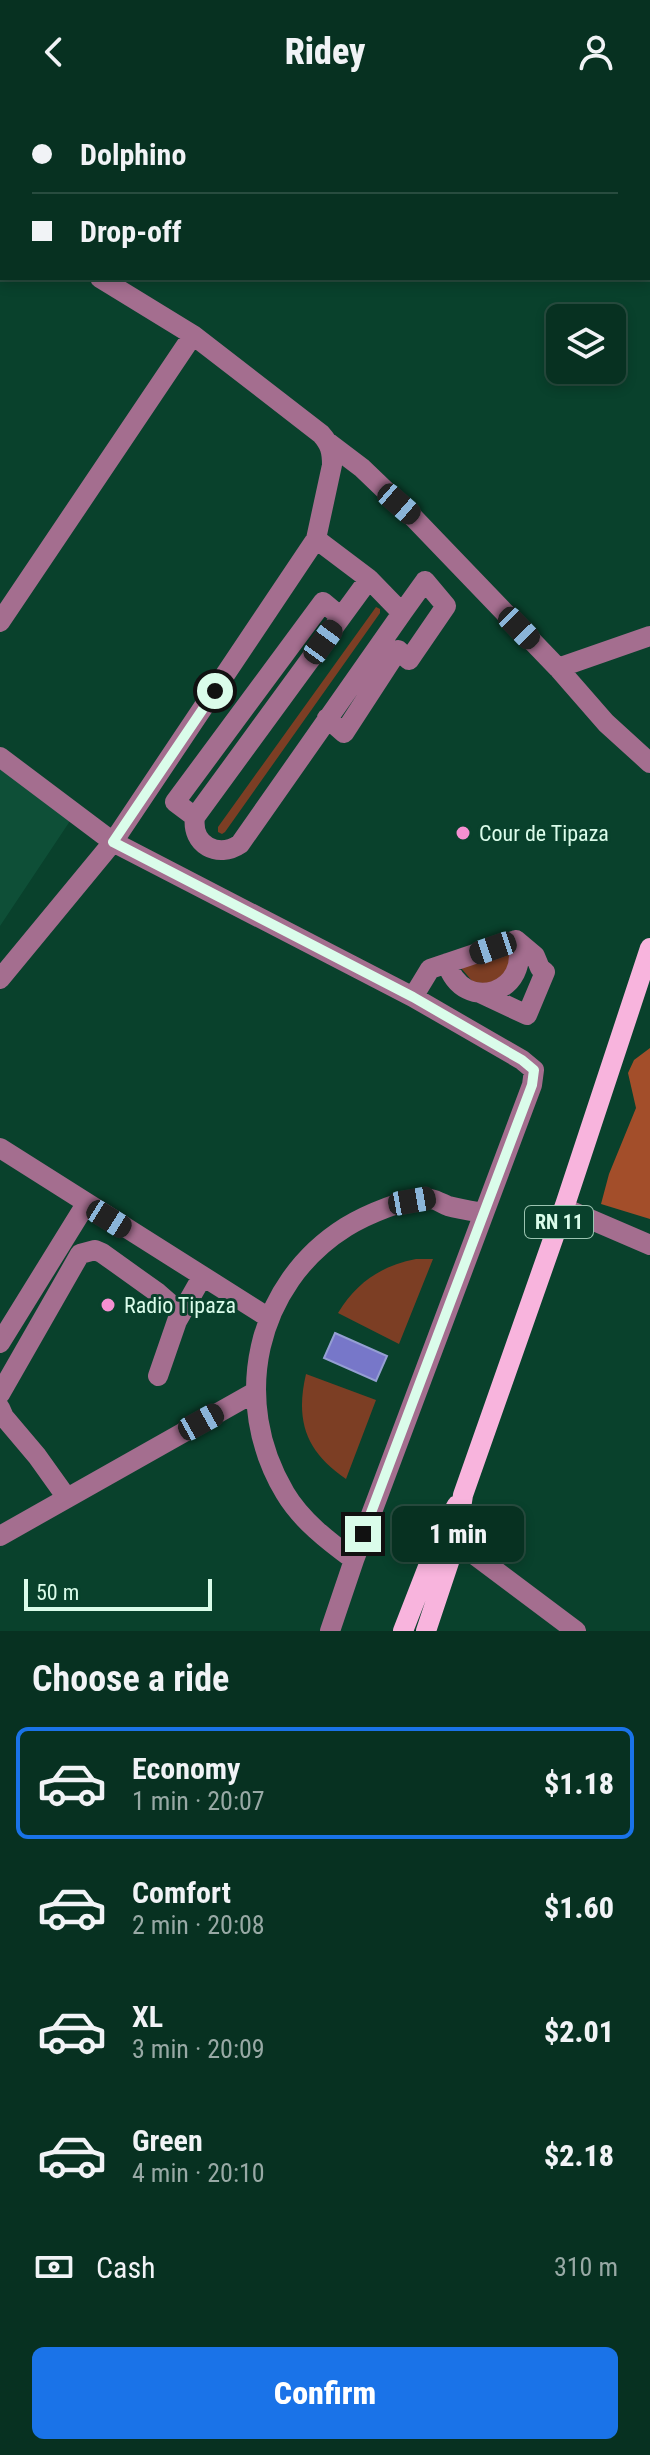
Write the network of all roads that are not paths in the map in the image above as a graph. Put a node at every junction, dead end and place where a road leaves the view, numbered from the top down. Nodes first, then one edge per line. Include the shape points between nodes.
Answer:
1 (103, 280) edge
2 (193, 335) junction
3 (329, 443) junction
4 (316, 539) junction
5 (369, 579) junction
6 (402, 613) junction
7 (0, 622) edge
8 (650, 636) edge
9 (558, 668) junction
10 (327, 718) junction
11 (0, 757) edge
12 (650, 763) edge
13 (113, 842) junction
14 (516, 940) junction
15 (650, 948) edge
16 (447, 963) junction
17 (0, 979) edge
18 (480, 993) junction
19 (413, 997) junction
20 (0, 1148) edge
21 (86, 1204) junction
22 (564, 1208) junction
23 (484, 1213) junction
24 (650, 1245) edge
25 (202, 1277) junction
26 (181, 1313) junction
27 (269, 1318) junction
28 (7, 1320) edge
29 (0, 1343) edge
30 (158, 1376) dead end
31 (255, 1392) junction
32 (0, 1394) edge
33 (0, 1408) edge
34 (463, 1495) junction
35 (67, 1498) junction
36 (0, 1536) edge
37 (456, 1541) junction
38 (354, 1560) junction
39 (330, 1631) edge
40 (403, 1631) edge
41 (426, 1631) edge
42 (576, 1631) edge

1 - 2 street
2 - 3 street
2 - 7 street
3 - 4 street via 332,465
3 - 9 street via 411,515
4 - 5 street
4 - 13 street
5 - 6 street
5 - 10 street via 195,817 198,837 207,847 221,851 240,844
6 - 10 street
6 - 10 street via 425,581 446,606 409,660 398,650 344,733
8 - 9 street
9 - 12 street
11 - 13 street
13 - 17 street
13 - 19 street
14 - 16 street
14 - 18 street via 519,959 513,977 499,989
14 - 18 street via 545,972 527,1015
15 - 22 main road, RN 11
16 - 18 street via 462,987
16 - 19 street via 430,969
19 - 23 street via 534,1070
20 - 21 street
21 - 25 street
21 - 28 street
22 - 24 street
22 - 34 main road, RN 11
23 - 27 street via 430,1198 360,1218 302,1262
23 - 38 street
25 - 26 street
25 - 27 street
26 - 30 street
26 - 32 street via 102,1253 80,1254
27 - 31 street via 256,1364
28 - 29 street
31 - 35 street
31 - 38 street via 258,1428 286,1495 309,1523
33 - 35 street
34 - 37 main road, RN 11
34 - 40 main road, RN 11 via 440,1536
35 - 36 street
37 - 41 main road, RN 11
37 - 42 street
38 - 39 street

